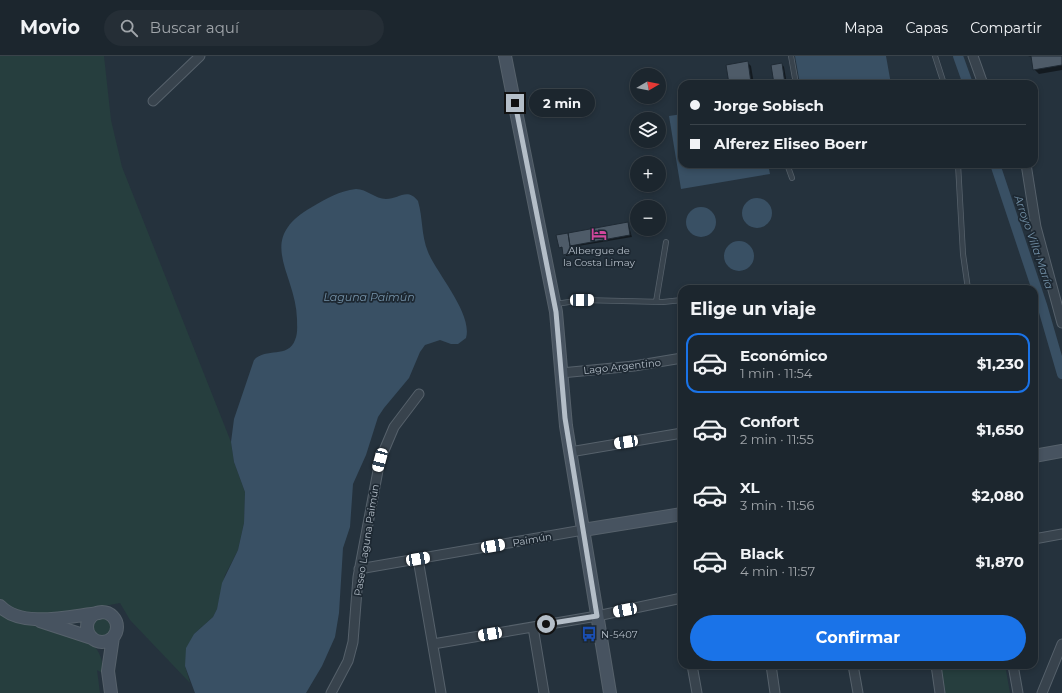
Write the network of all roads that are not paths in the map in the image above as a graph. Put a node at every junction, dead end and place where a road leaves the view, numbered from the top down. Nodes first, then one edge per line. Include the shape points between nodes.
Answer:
1 (200, 56) edge
2 (505, 56) edge
3 (791, 56) edge
4 (935, 56) edge
5 (973, 56) edge
6 (795, 80) edge
7 (943, 80) edge
8 (982, 80) edge
9 (154, 101) dead end
10 (788, 168) edge
11 (958, 168) edge
12 (1027, 168) edge
13 (792, 178) dead end
14 (666, 242) dead end
15 (967, 285) edge
16 (678, 300) edge
17 (656, 302) junction
18 (554, 304) junction
19 (1062, 323) edge
20 (678, 359) edge
21 (561, 373) junction
22 (419, 394) dead end
23 (678, 434) edge
24 (1062, 451) edge
25 (570, 452) junction
26 (1038, 455) edge
27 (678, 515) edge
28 (583, 530) junction
29 (1062, 534) edge
30 (1038, 538) edge
31 (418, 559) junction
32 (359, 569) junction
33 (678, 602) edge
34 (0, 606) edge
35 (99, 613) junction
36 (597, 616) junction
37 (36, 619) junction
38 (533, 627) junction
39 (113, 637) junction
40 (96, 640) junction
41 (433, 644) junction
42 (1062, 644) edge
43 (108, 665) junction
44 (693, 669) edge
45 (772, 669) edge
46 (854, 669) edge
47 (937, 669) edge
48 (1014, 669) edge
49 (111, 693) edge
50 (331, 693) edge
51 (441, 693) edge
52 (544, 693) edge
53 (610, 693) edge
54 (697, 693) edge
55 (775, 693) edge
56 (858, 693) edge
57 (940, 693) edge
58 (1018, 693) edge
59 (1042, 693) edge

1 - 9 street
2 - 18 street
3 - 6 lane
4 - 7 lane
5 - 8 street
10 - 13 lane
11 - 15 lane
12 - 19 street via 1036,227
14 - 17 lane
16 - 17 lane
17 - 18 lane via 592,300
18 - 21 street
20 - 21 street, Lago Argentino
21 - 25 street
22 - 32 street, Paseo Laguna Paimún via 398,420 383,450 377,469
23 - 25 street
24 - 26 street
25 - 28 street
27 - 28 street, Paimún
28 - 31 street, Paimún
28 - 36 street
29 - 30 street
31 - 32 street, Paimún
31 - 41 street
32 - 50 street, Paseo Laguna Paimún via 352,648
33 - 36 street
34 - 37 street via 14,616
35 - 37 street
35 - 39 street via 108,614 115,620 117,629
35 - 40 street via 89,621 88,630
36 - 38 street
36 - 53 street
37 - 40 street
38 - 41 street
38 - 52 street
39 - 40 street via 106,642
39 - 43 street
40 - 43 street via 107,657
41 - 51 street
42 - 59 street
43 - 49 street
44 - 54 street
45 - 55 street
46 - 56 street
47 - 57 street
48 - 58 street

